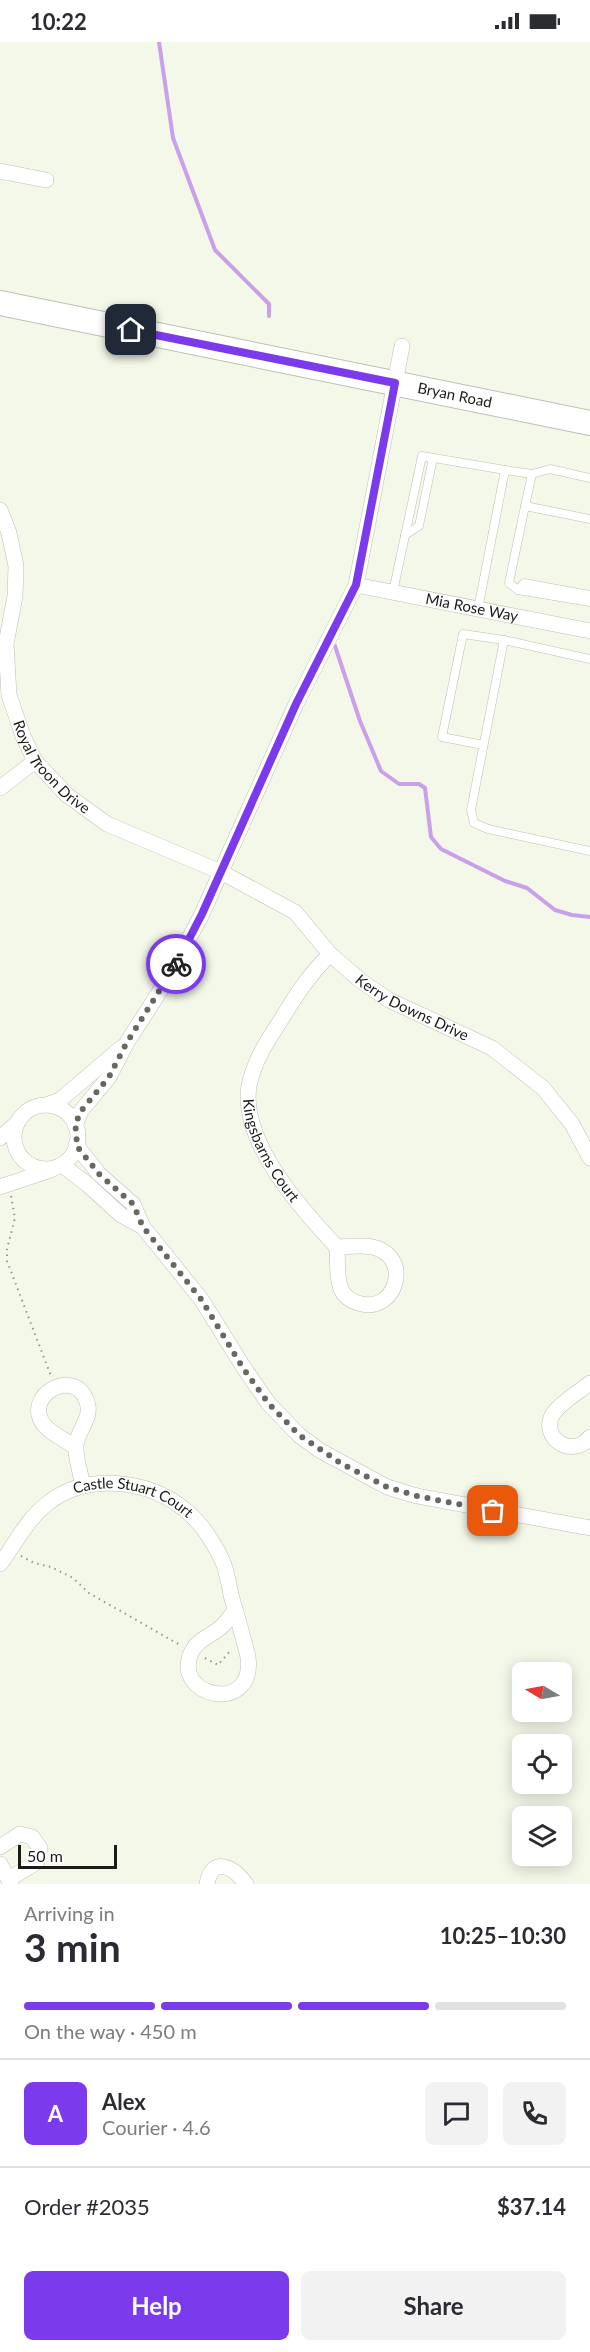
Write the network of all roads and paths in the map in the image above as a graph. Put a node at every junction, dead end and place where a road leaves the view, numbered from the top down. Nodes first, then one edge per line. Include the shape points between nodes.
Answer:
1 (0, 171) edge
2 (46, 180) dead end
3 (0, 303) edge
4 (402, 346) dead end
5 (395, 383) junction
6 (590, 423) edge
7 (505, 470) junction
8 (532, 474) junction
9 (590, 477) edge
10 (525, 506) junction
11 (0, 510) edge
12 (590, 519) edge
13 (356, 585) junction
14 (518, 590) junction
15 (393, 592) junction
16 (590, 595) edge
17 (590, 602) edge
18 (478, 609) junction
19 (590, 631) edge
20 (504, 640) junction
21 (590, 659) edge
22 (483, 745) junction
23 (35, 761) junction
24 (0, 788) edge
25 (589, 851) edge
26 (221, 872) junction
27 (330, 954) junction
28 (126, 1044) junction
29 (46, 1105) junction
30 (18, 1122) junction
31 (75, 1125) junction
32 (0, 1138) edge
33 (76, 1145) junction
34 (590, 1158) edge
35 (59, 1166) junction
36 (4, 1189) edge
37 (143, 1227) junction
38 (337, 1247) junction
39 (51, 1379) dead end
40 (590, 1383) edge
41 (590, 1437) edge
42 (75, 1447) dead end
43 (83, 1486) junction
44 (590, 1528) edge
45 (16, 1554) dead end
46 (0, 1564) edge
47 (235, 1610) junction
48 (236, 1646) dead end
49 (185, 1648) dead end
50 (199, 1656) dead end
51 (0, 1847) edge
52 (0, 1864) edge
53 (10, 1882) edge
54 (207, 1884) edge
55 (246, 1884) edge

1 - 2 street
3 - 5 main road, Bryan Road
4 - 5 street
5 - 6 main road, Bryan Road
5 - 13 street
7 - 8 lane
7 - 15 lane via 422,456
7 - 18 lane
8 - 9 lane via 550,469
8 - 10 lane
10 - 12 lane
10 - 14 lane via 509,583
11 - 23 street, Royal Troon Drive via 16,566 6,644 9,695
13 - 15 street, Mia Rose Way
13 - 26 street via 296,704
14 - 16 lane via 524,583
14 - 17 lane
15 - 18 street, Mia Rose Way
18 - 19 street, Mia Rose Way
20 - 21 lane
20 - 22 lane
20 - 22 lane via 462,634 442,736
22 - 25 lane via 471,810 474,823
23 - 24 street
23 - 26 street, Royal Troon Drive via 67,795 107,824
26 - 27 street, Kerry Downs Drive via 295,912
26 - 28 street via 167,980
27 - 34 street, Kerry Downs Drive via 389,1000 492,1048 518,1068 543,1088 572,1124
27 - 38 street, Kingsbarns Court via 308,977 259,1054 248,1104 255,1134 278,1174
28 - 29 street via 60,1100
28 - 31 street via 109,1077 81,1111
29 - 30 street via 30,1110
29 - 31 street via 61,1109
30 - 32 street
30 - 35 street via 14,1140 21,1158 38,1168
31 - 33 street
33 - 35 street via 71,1156
33 - 37 street via 99,1174 133,1204
35 - 36 street
35 - 37 street
36 - 39 path via 15,1218 7,1261
37 - 44 street via 201,1299 269,1404 319,1450 387,1487 417,1496
38 - 38 street via 340,1288 346,1296 354,1302 372,1305 389,1295 396,1268 385,1252 368,1246
40 - 41 street via 557,1409 550,1427 555,1439 568,1447 582,1445
42 - 43 street
43 - 46 street, Castle Stuart Court via 48,1503 28,1522
43 - 47 street, Castle Stuart Court via 116,1483 141,1487 184,1508 200,1523 223,1562
45 - 49 path via 73,1578 89,1593
47 - 47 street, Castle Stuart Court via 220,1628 196,1645 189,1659 195,1683 212,1694 232,1692 247,1675 248,1657
48 - 50 path via 218,1665
51 - 53 street via 20,1834 32,1837 40,1848 37,1862
52 - 53 street
54 - 55 street via 211,1872 226,1866

